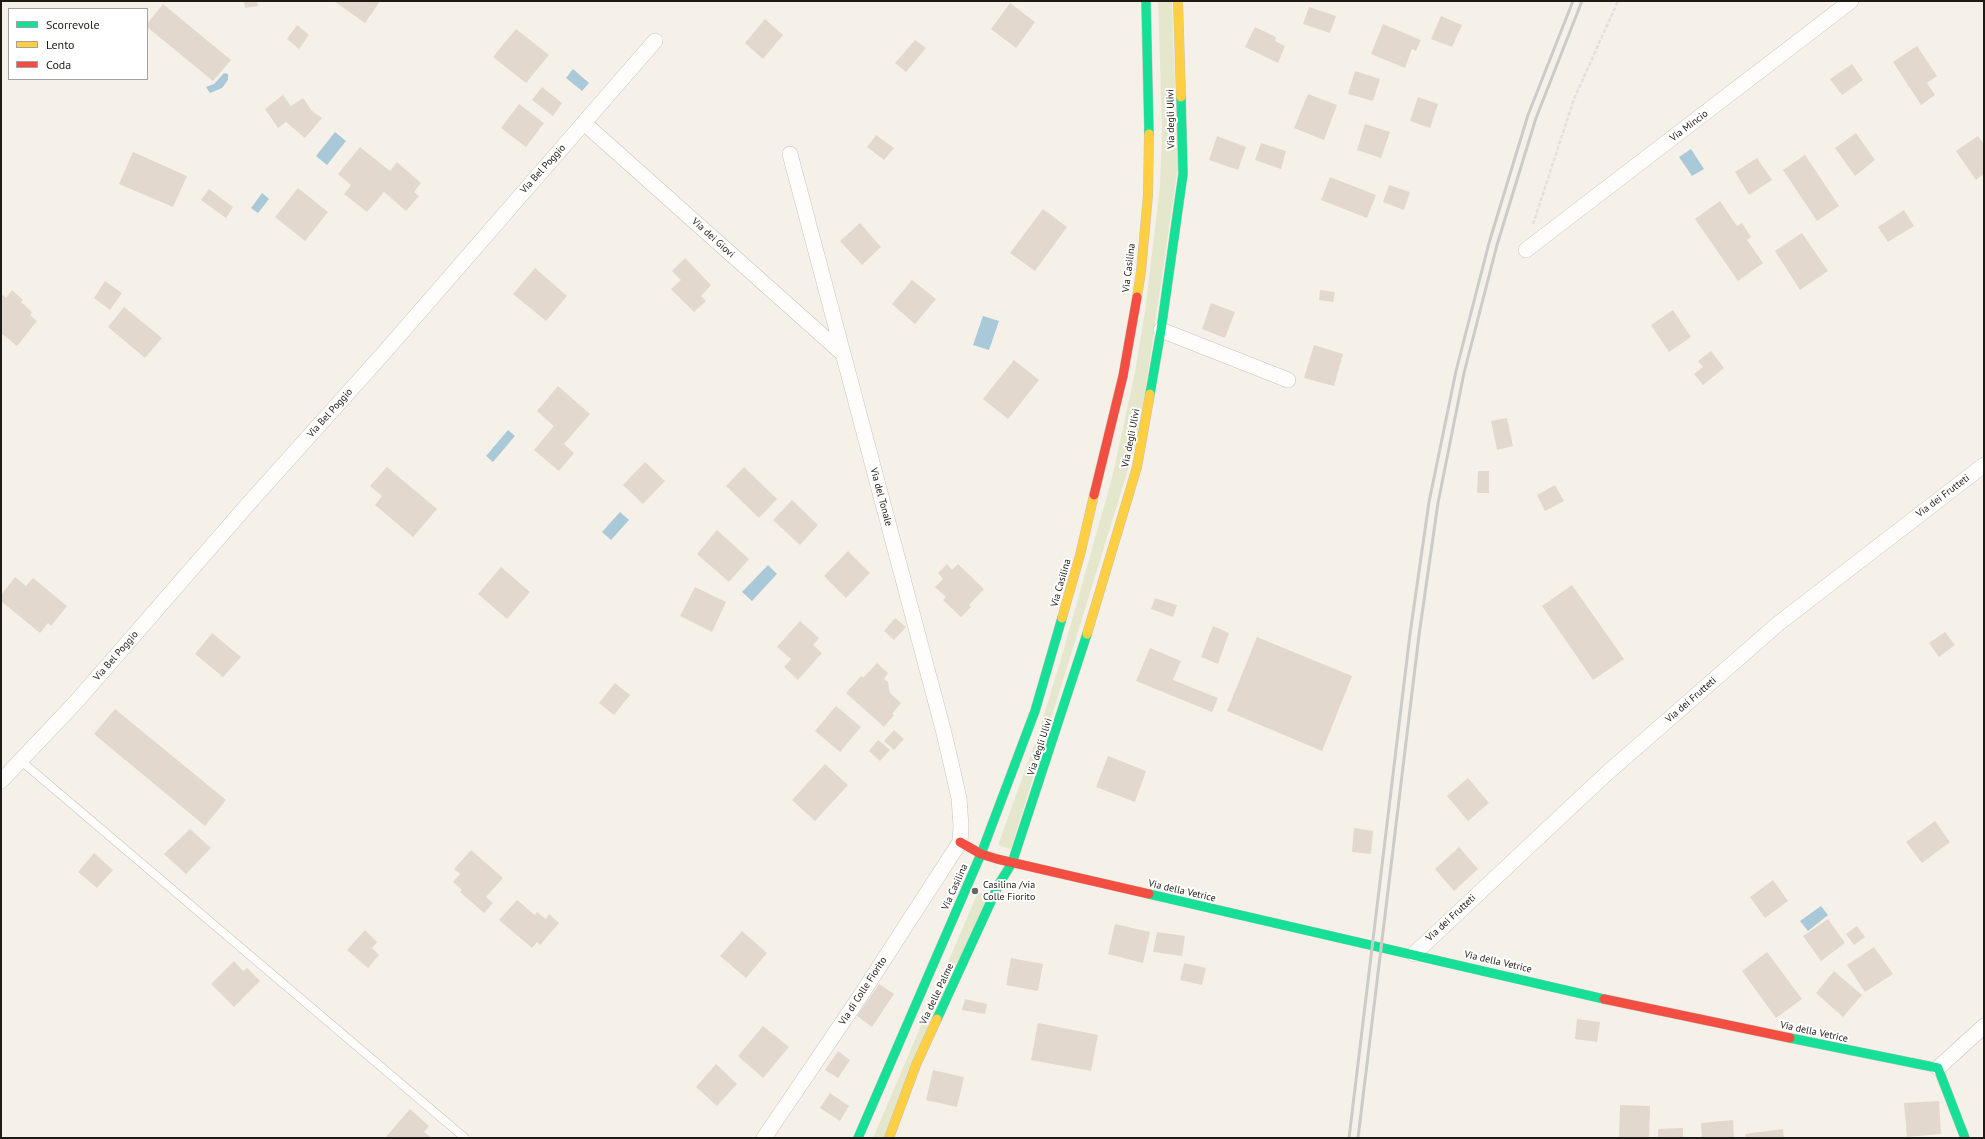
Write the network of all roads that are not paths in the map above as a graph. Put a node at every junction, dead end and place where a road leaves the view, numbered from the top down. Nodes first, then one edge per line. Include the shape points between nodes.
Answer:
1 (1146, 1) edge
2 (1178, 1) edge
3 (1851, 1) edge
4 (655, 41) dead end
5 (584, 122) junction
6 (790, 154) dead end
7 (1526, 250) road end
8 (1161, 330) junction
9 (842, 353) junction
10 (1288, 380) dead end
11 (1984, 464) edge
12 (20, 760) junction
13 (1, 781) edge
14 (960, 842) junction
15 (981, 854) junction
16 (1012, 862) junction
17 (1414, 954) junction
18 (1984, 1026) edge
19 (1938, 1068) junction
20 (464, 1138) edge
21 (764, 1138) edge
22 (858, 1138) edge
23 (888, 1138) edge
24 (1965, 1138) edge

1 - 15 street, Via Casilina via 1148,195 1141,272 1123,376 1080,556 1037,703
2 - 8 street, Via degli Ulivi via 1183,174
3 - 7 street, Via Mincio
4 - 5 street, Via Bel Poggio
5 - 9 street, Via dei Giovi
5 - 12 street, Via Bel Poggio via 76,702
6 - 9 street, Via del Tonale
8 - 10 street
8 - 16 street, Via degli Ulivi via 1137,467 1092,618
9 - 14 street, Via del Tonale via 948,752 960,807
11 - 17 street, Via dei Frutteti via 1779,623 1606,774
12 - 13 street, Via Bel Poggio
12 - 20 lane
14 - 15 street, Via della Vetrice
14 - 21 street, Via di Colle Fiorito
15 - 16 street, Via della Vetrice
15 - 22 street, Via Casilina
16 - 17 street, Via della Vetrice
16 - 23 street, Via delle Palme via 999,884 916,1066
17 - 19 street, Via della Vetrice via 1624,1004
18 - 19 street
19 - 24 street

